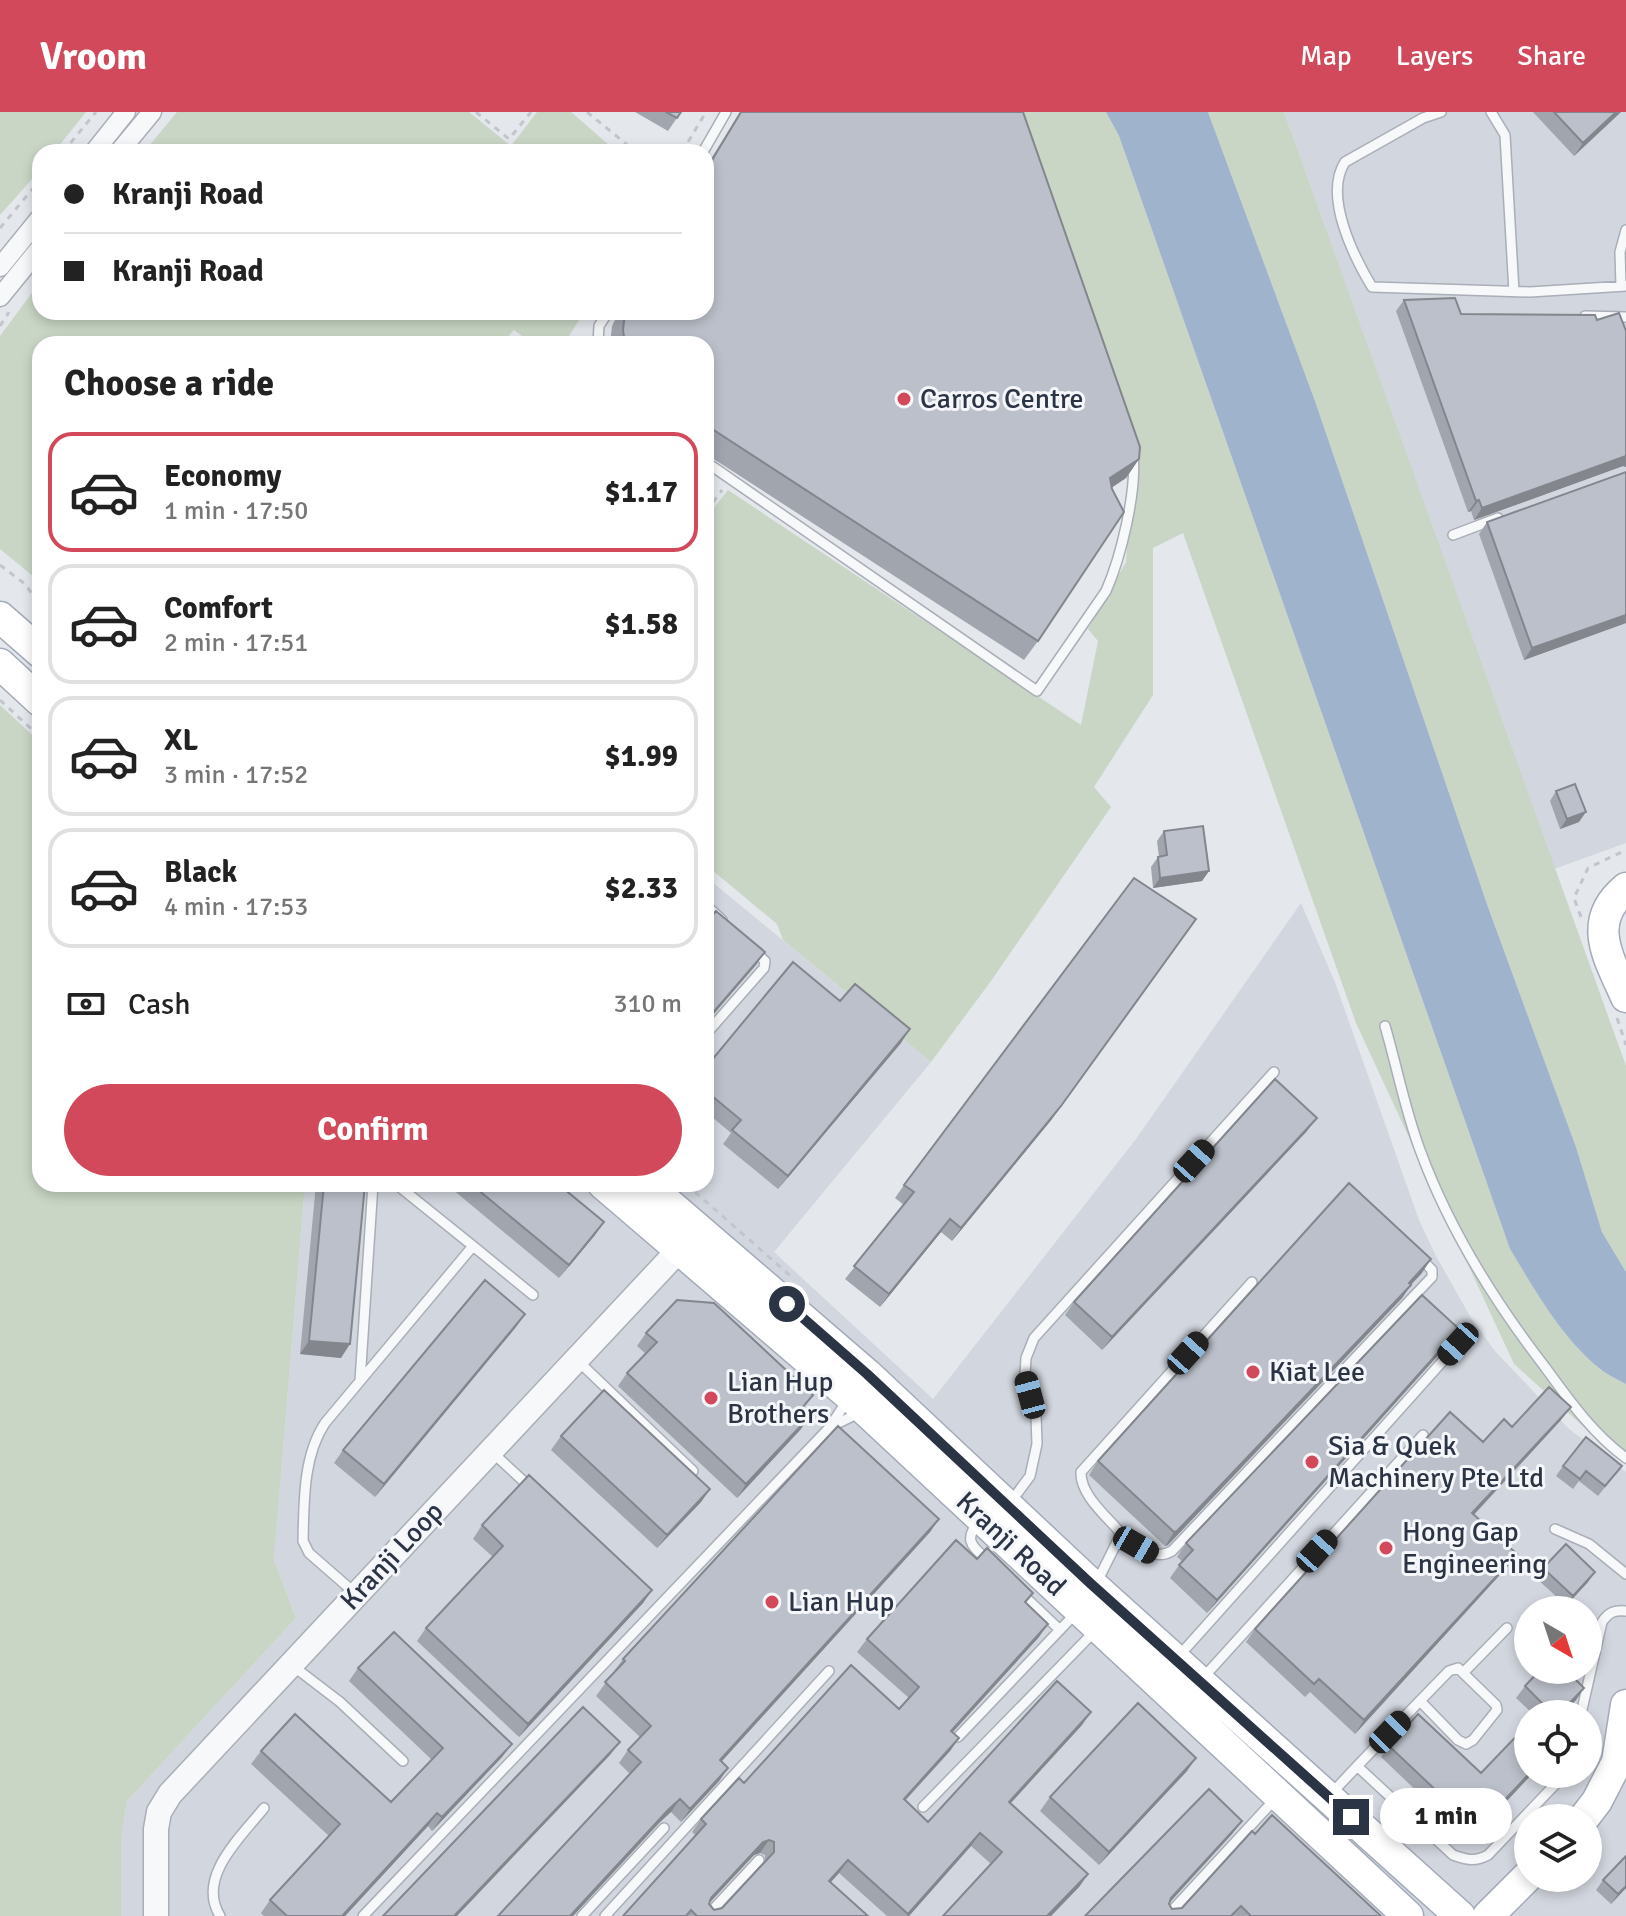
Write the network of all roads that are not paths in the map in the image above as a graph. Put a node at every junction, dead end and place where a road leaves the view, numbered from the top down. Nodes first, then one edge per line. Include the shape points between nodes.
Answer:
1 (126, 112) edge
2 (152, 112) edge
3 (726, 112) edge
4 (1441, 112) edge
5 (1491, 112) edge
6 (100, 144) edge
7 (126, 144) edge
8 (708, 144) edge
9 (32, 228) edge
10 (1626, 230) edge
11 (32, 258) edge
12 (0, 267) edge
13 (1624, 286) edge
14 (1514, 292) junction
15 (0, 297) edge
16 (1579, 316) edge
17 (1625, 320) edge
18 (1128, 441) edge
19 (714, 471) edge
20 (1511, 514) edge
21 (1453, 535) dead end
22 (0, 617) edge
23 (32, 645) edge
24 (0, 664) edge
25 (32, 694) edge
26 (1619, 894) edge
27 (714, 912) edge
28 (734, 932) edge
29 (744, 941) edge
30 (1626, 952) edge
31 (1626, 996) edge
32 (714, 1025) edge
33 (1385, 1026) dead end
34 (1274, 1072) dead end
35 (372, 1192) edge
36 (406, 1192) edge
37 (616, 1192) edge
38 (656, 1192) edge
39 (690, 1239) junction
40 (473, 1246) junction
41 (1411, 1248) edge
42 (1252, 1282) dead end
43 (533, 1295) dead end
44 (1458, 1344) edge
45 (577, 1360) junction
46 (360, 1381) junction
47 (858, 1403) junction
48 (830, 1427) junction
49 (1423, 1435) dead end
50 (490, 1451) junction
51 (1626, 1458) edge
52 (693, 1471) edge
53 (546, 1501) edge
54 (994, 1512) junction
55 (1555, 1529) dead end
56 (1120, 1536) junction
57 (994, 1567) edge
58 (1626, 1574) edge
59 (1016, 1588) edge
60 (356, 1594) junction
61 (1626, 1611) edge
62 (1084, 1613) junction
63 (1507, 1628) dead end
64 (1176, 1659) junction
65 (291, 1664) junction
66 (829, 1671) dead end
67 (1463, 1673) junction
68 (1200, 1681) junction
69 (1584, 1700) edge
70 (1420, 1701) junction
71 (1626, 1705) edge
72 (958, 1737) edge
73 (403, 1761) dead end
74 (1357, 1766) junction
75 (1552, 1788) edge
76 (1278, 1796) junction
77 (1329, 1797) junction
78 (1595, 1804) edge
79 (923, 1807) dead end
80 (264, 1808) dead end
81 (664, 1828) edge
82 (759, 1860) edge
83 (1514, 1890) edge
84 (156, 1916) edge
85 (220, 1916) edge
86 (363, 1916) edge
87 (582, 1916) edge
88 (605, 1916) edge
89 (707, 1916) edge
90 (1167, 1916) edge
91 (1408, 1916) edge
92 (1460, 1916) edge
93 (1488, 1916) edge

1 - 6 street
2 - 7 street
3 - 8 lane
4 - 14 lane via 1345,162 1339,172 1340,211 1353,256 1372,287
5 - 14 lane via 1505,135
9 - 12 street
10 - 13 lane via 1620,252
11 - 15 street
13 - 14 lane
16 - 17 lane
18 - 19 lane via 1135,482 1113,576 1037,691
20 - 21 lane
22 - 23 main road
24 - 25 main road
26 - 31 main road via 1602,930 1607,957
27 - 28 lane
29 - 32 lane via 766,965
30 - 31 main road
33 - 51 lane via 1433,1183 1482,1278 1581,1416
34 - 54 lane via 1034,1338 1025,1374 1036,1415 1030,1476
35 - 46 lane
36 - 40 lane
37 - 39 main road, Kranji Road
38 - 39 main road, Kranji Road
39 - 45 street, Kranji Loop
39 - 47 main road, Kranji Road
39 - 54 main road, Kranji Road via 867,1374
40 - 43 lane
40 - 46 lane
41 - 56 lane via 1432,1270 1432,1277 1172,1551 1152,1554
42 - 56 lane via 1081,1472 1093,1502
44 - 64 lane
45 - 50 street, Kranji Loop
45 - 52 lane
46 - 60 lane via 316,1437 303,1530 309,1553
47 - 48 lane
47 - 48 lane
47 - 54 main road, Kranji Road
48 - 86 lane
49 - 68 lane
50 - 53 lane
50 - 60 street, Kranji Loop
54 - 57 lane via 970,1538
54 - 62 main road, Kranji Road
55 - 58 lane via 1589,1544
56 - 62 lane
59 - 62 lane
60 - 65 street, Kranji Loop
61 - 69 lane via 1608,1613 1602,1622
62 - 64 main road, Kranji Road
62 - 72 lane
62 - 76 main road, Kranji Road
62 - 79 lane
63 - 67 lane
64 - 68 main road, Kranji Road
65 - 73 lane
65 - 84 street, Kranji Loop via 159,1812
66 - 88 lane
67 - 70 lane via 1453,1669
67 - 70 lane via 1497,1710 1468,1743 1458,1740
68 - 77 main road, Kranji Road
70 - 74 lane
71 - 78 main road via 1617,1762
74 - 75 lane via 1453,1855 1468,1860 1488,1855
74 - 77 lane
76 - 90 lane
76 - 91 main road, Kranji Road
77 - 92 main road, Kranji Road
80 - 85 lane via 221,1864 212,1888
81 - 87 lane
82 - 89 lane
83 - 93 main road

